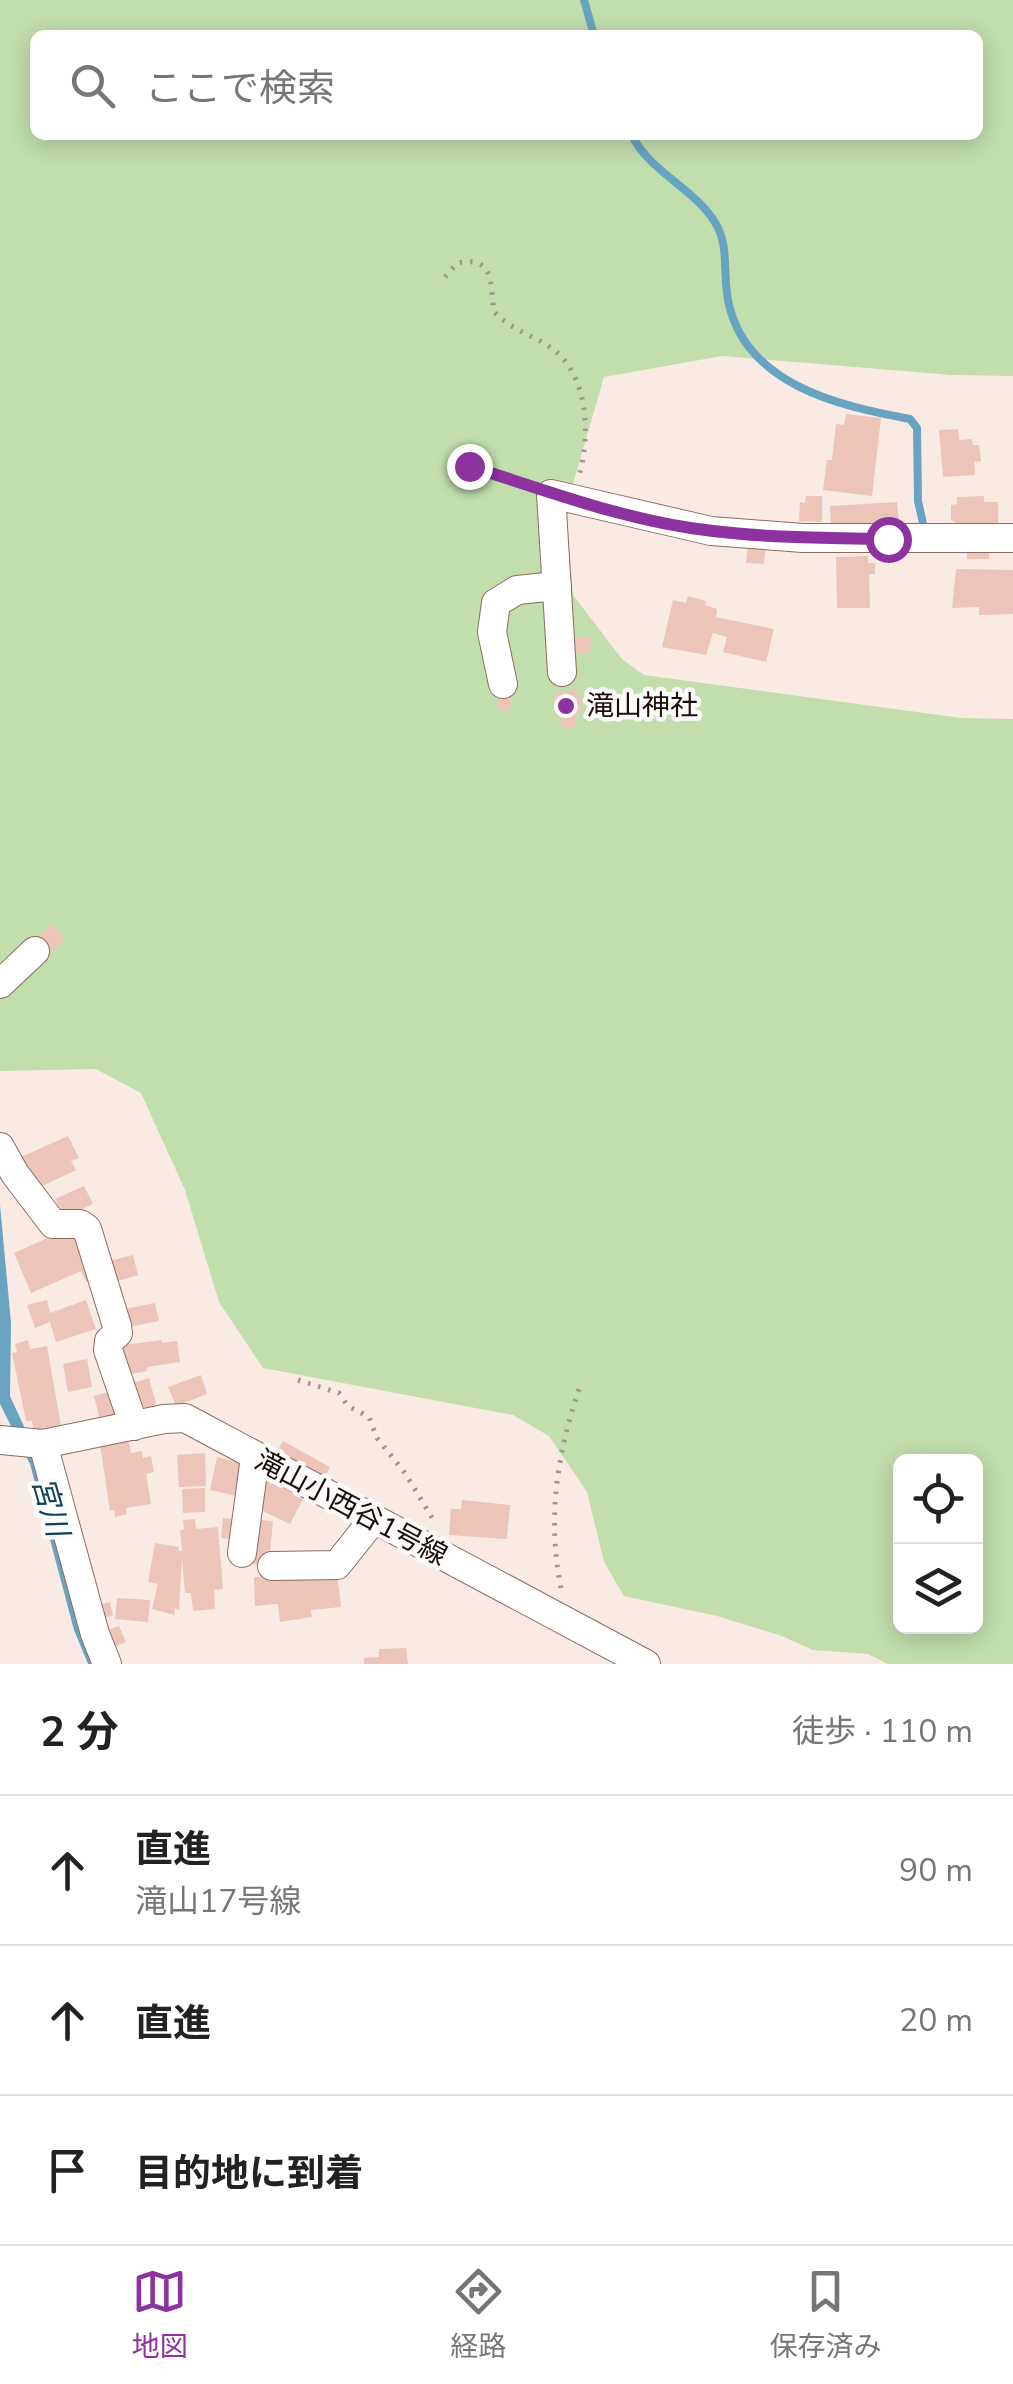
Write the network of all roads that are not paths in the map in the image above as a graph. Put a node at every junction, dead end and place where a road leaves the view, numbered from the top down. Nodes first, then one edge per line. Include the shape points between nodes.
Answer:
1 (1013, 538) edge
2 (557, 586) junction
3 (562, 672) dead end
4 (504, 684) dead end
5 (35, 951) dead end
6 (0, 984) edge
7 (0, 1147) edge
8 (134, 1426) junction
9 (24, 1443) edge
10 (255, 1457) junction
11 (373, 1520) junction
12 (242, 1553) dead end
13 (272, 1566) dead end
14 (107, 1664) edge
15 (646, 1664) edge

1 - 2 street via 711,531 562,496
2 - 3 street
2 - 4 street via 517,590 496,602 492,632
5 - 6 street
7 - 8 street via 53,1224 80,1224 90,1235 117,1326 108,1350
8 - 9 street, 滝山小西谷1号線
8 - 10 street, 滝山小西谷1号線 via 185,1418
9 - 14 street
10 - 11 street, 滝山小西谷1号線
10 - 12 street
11 - 13 street via 337,1566
11 - 15 street, 滝山小西谷1号線

